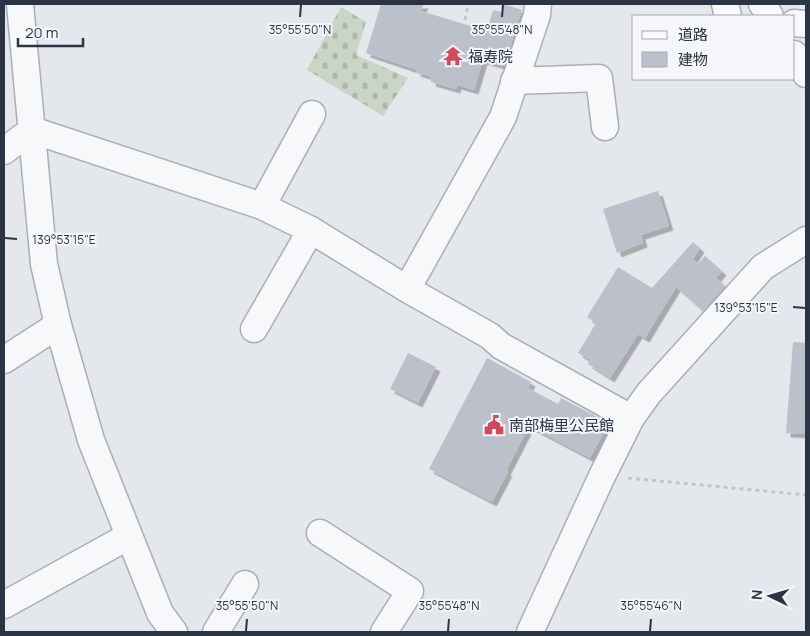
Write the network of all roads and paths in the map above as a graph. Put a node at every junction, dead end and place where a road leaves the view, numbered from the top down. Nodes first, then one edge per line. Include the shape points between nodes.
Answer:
1 (20, 4) edge
2 (468, 4) edge
3 (538, 4) edge
4 (762, 4) edge
5 (769, 15) edge
6 (464, 20) dead end
7 (795, 56) edge
8 (806, 74) edge
9 (514, 81) junction
10 (312, 114) dead end
11 (605, 127) dead end
12 (32, 130) junction
13 (4, 151) edge
14 (262, 206) junction
15 (311, 230) junction
16 (806, 240) edge
17 (408, 289) junction
18 (58, 325) junction
19 (254, 328) dead end
20 (4, 360) edge
21 (632, 418) junction
22 (602, 476) junction
23 (806, 495) edge
24 (320, 533) dead end
25 (129, 536) junction
26 (245, 584) dead end
27 (4, 605) edge
28 (174, 632) edge
29 (216, 632) edge
30 (384, 632) edge
31 (530, 632) edge

1 - 12 street
2 - 6 path
3 - 9 street
4 - 5 street
7 - 8 street
9 - 11 street via 599,78
9 - 17 street via 502,118
10 - 14 street
12 - 13 street
12 - 14 street
12 - 18 street via 44,264
14 - 15 street
15 - 17 street
15 - 19 street
16 - 21 street via 762,266 649,393
17 - 21 street via 490,336 501,346
18 - 20 street
18 - 25 street via 91,440
21 - 22 street
22 - 23 path
22 - 31 street
24 - 30 street via 410,591
25 - 27 street
25 - 28 street via 160,613
26 - 29 street

